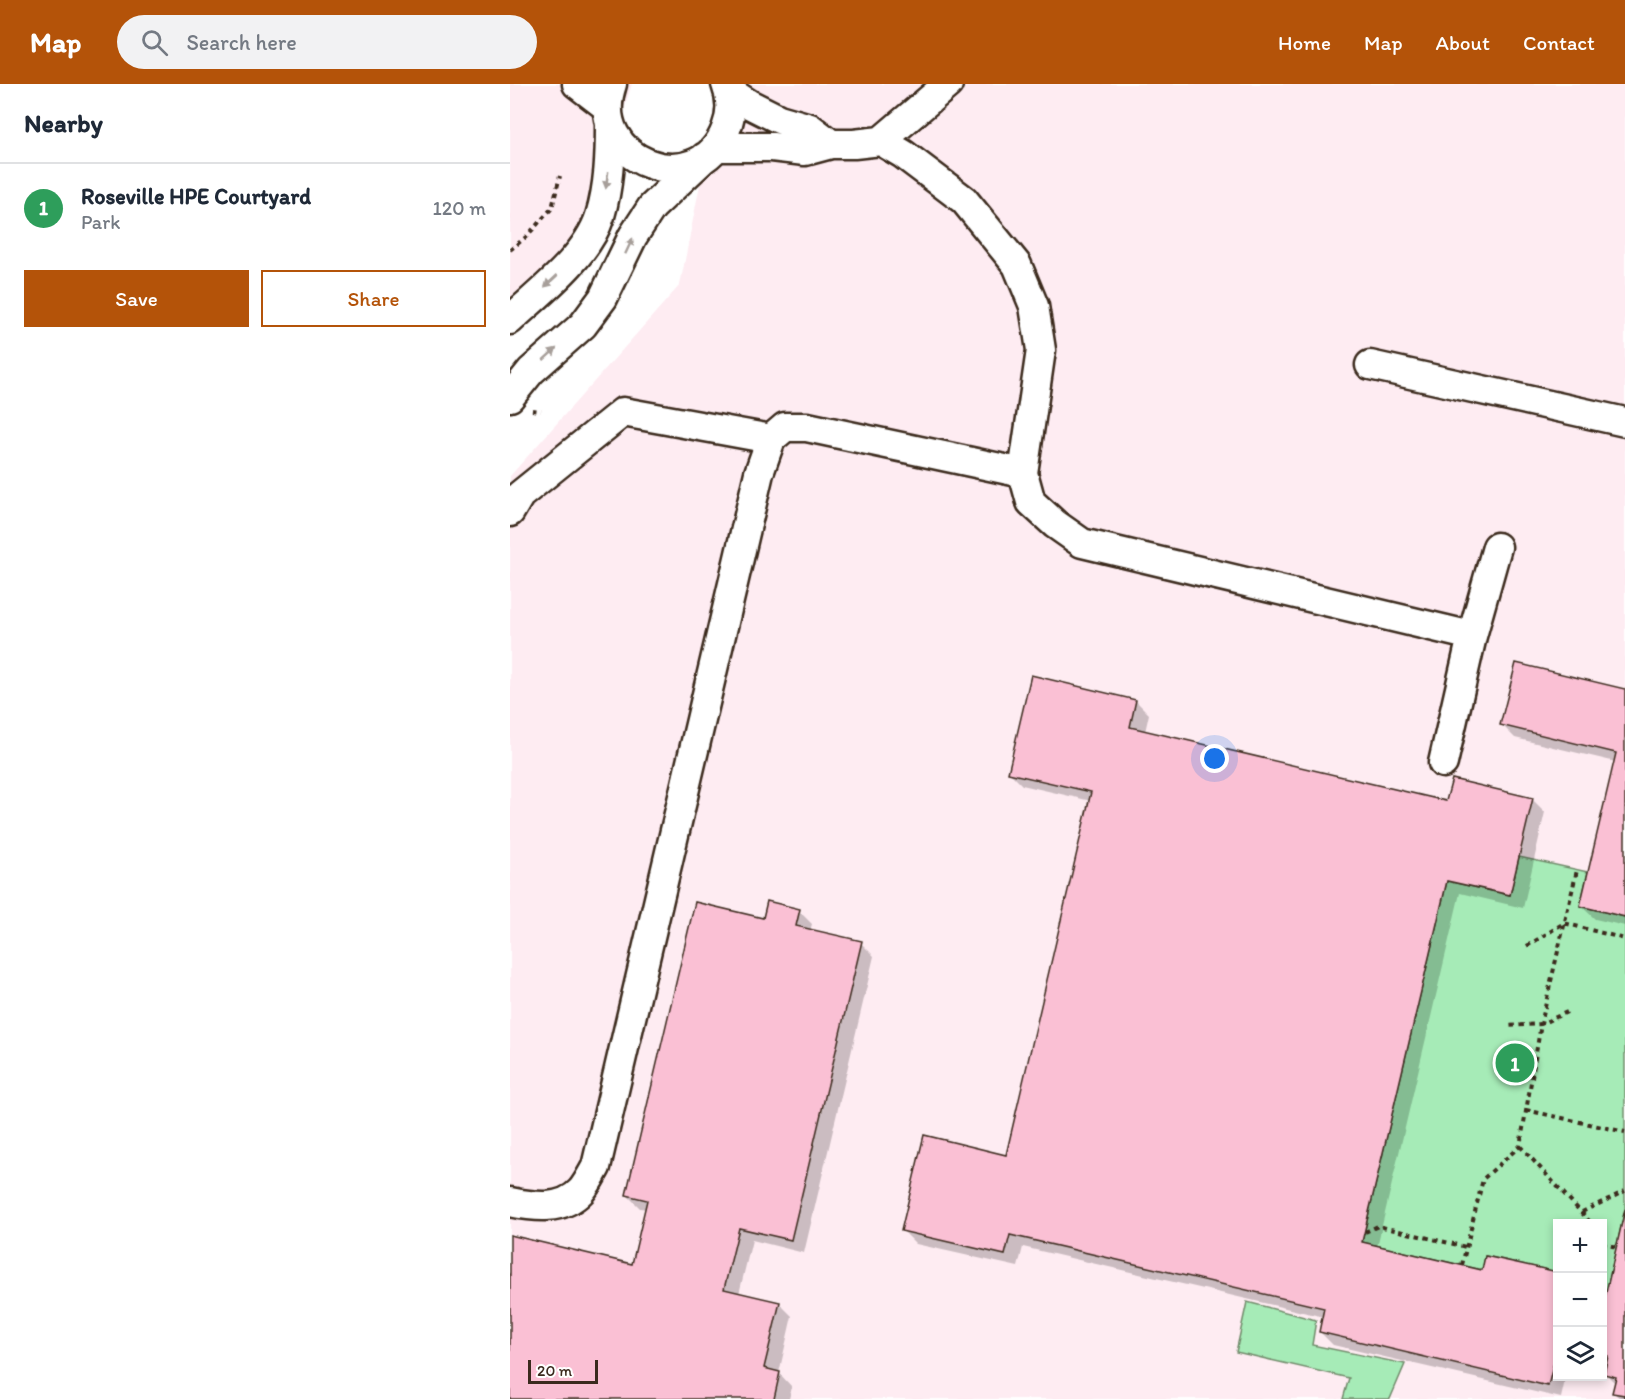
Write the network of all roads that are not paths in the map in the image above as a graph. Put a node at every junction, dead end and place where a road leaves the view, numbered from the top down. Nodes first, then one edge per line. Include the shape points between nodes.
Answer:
1 (577, 84) edge
2 (948, 84) edge
3 (728, 87) edge
4 (610, 104) edge
5 (881, 141) junction
6 (831, 144) junction
7 (710, 152) junction
8 (510, 320) edge
9 (1370, 365) dead end
10 (510, 397) edge
11 (1625, 422) edge
12 (771, 439) junction
13 (1023, 473) junction
14 (510, 512) edge
15 (1497, 547) dead end
16 (1472, 636) junction
17 (1443, 763) dead end
18 (510, 1202) edge

1 - 4 street
2 - 5 street
3 - 6 street via 749,104 810,128
3 - 7 street via 729,120
4 - 7 street via 615,136 635,158 648,165 678,168
4 -> 8 street via 610,156 600,217 589,239 565,268
5 - 6 street
5 - 13 street via 964,200 1017,265 1035,306 1041,350
6 - 7 street via 805,151 772,147
10 -> 7 street via 531,371 583,325 603,298 652,207
9 - 11 street
12 - 13 street via 785,427 807,427
12 - 14 street via 623,412 520,495
12 - 18 street via 757,482 596,1167 581,1191 562,1204 539,1207
13 - 16 street via 1031,502 1082,543
15 - 16 street
16 - 17 street

